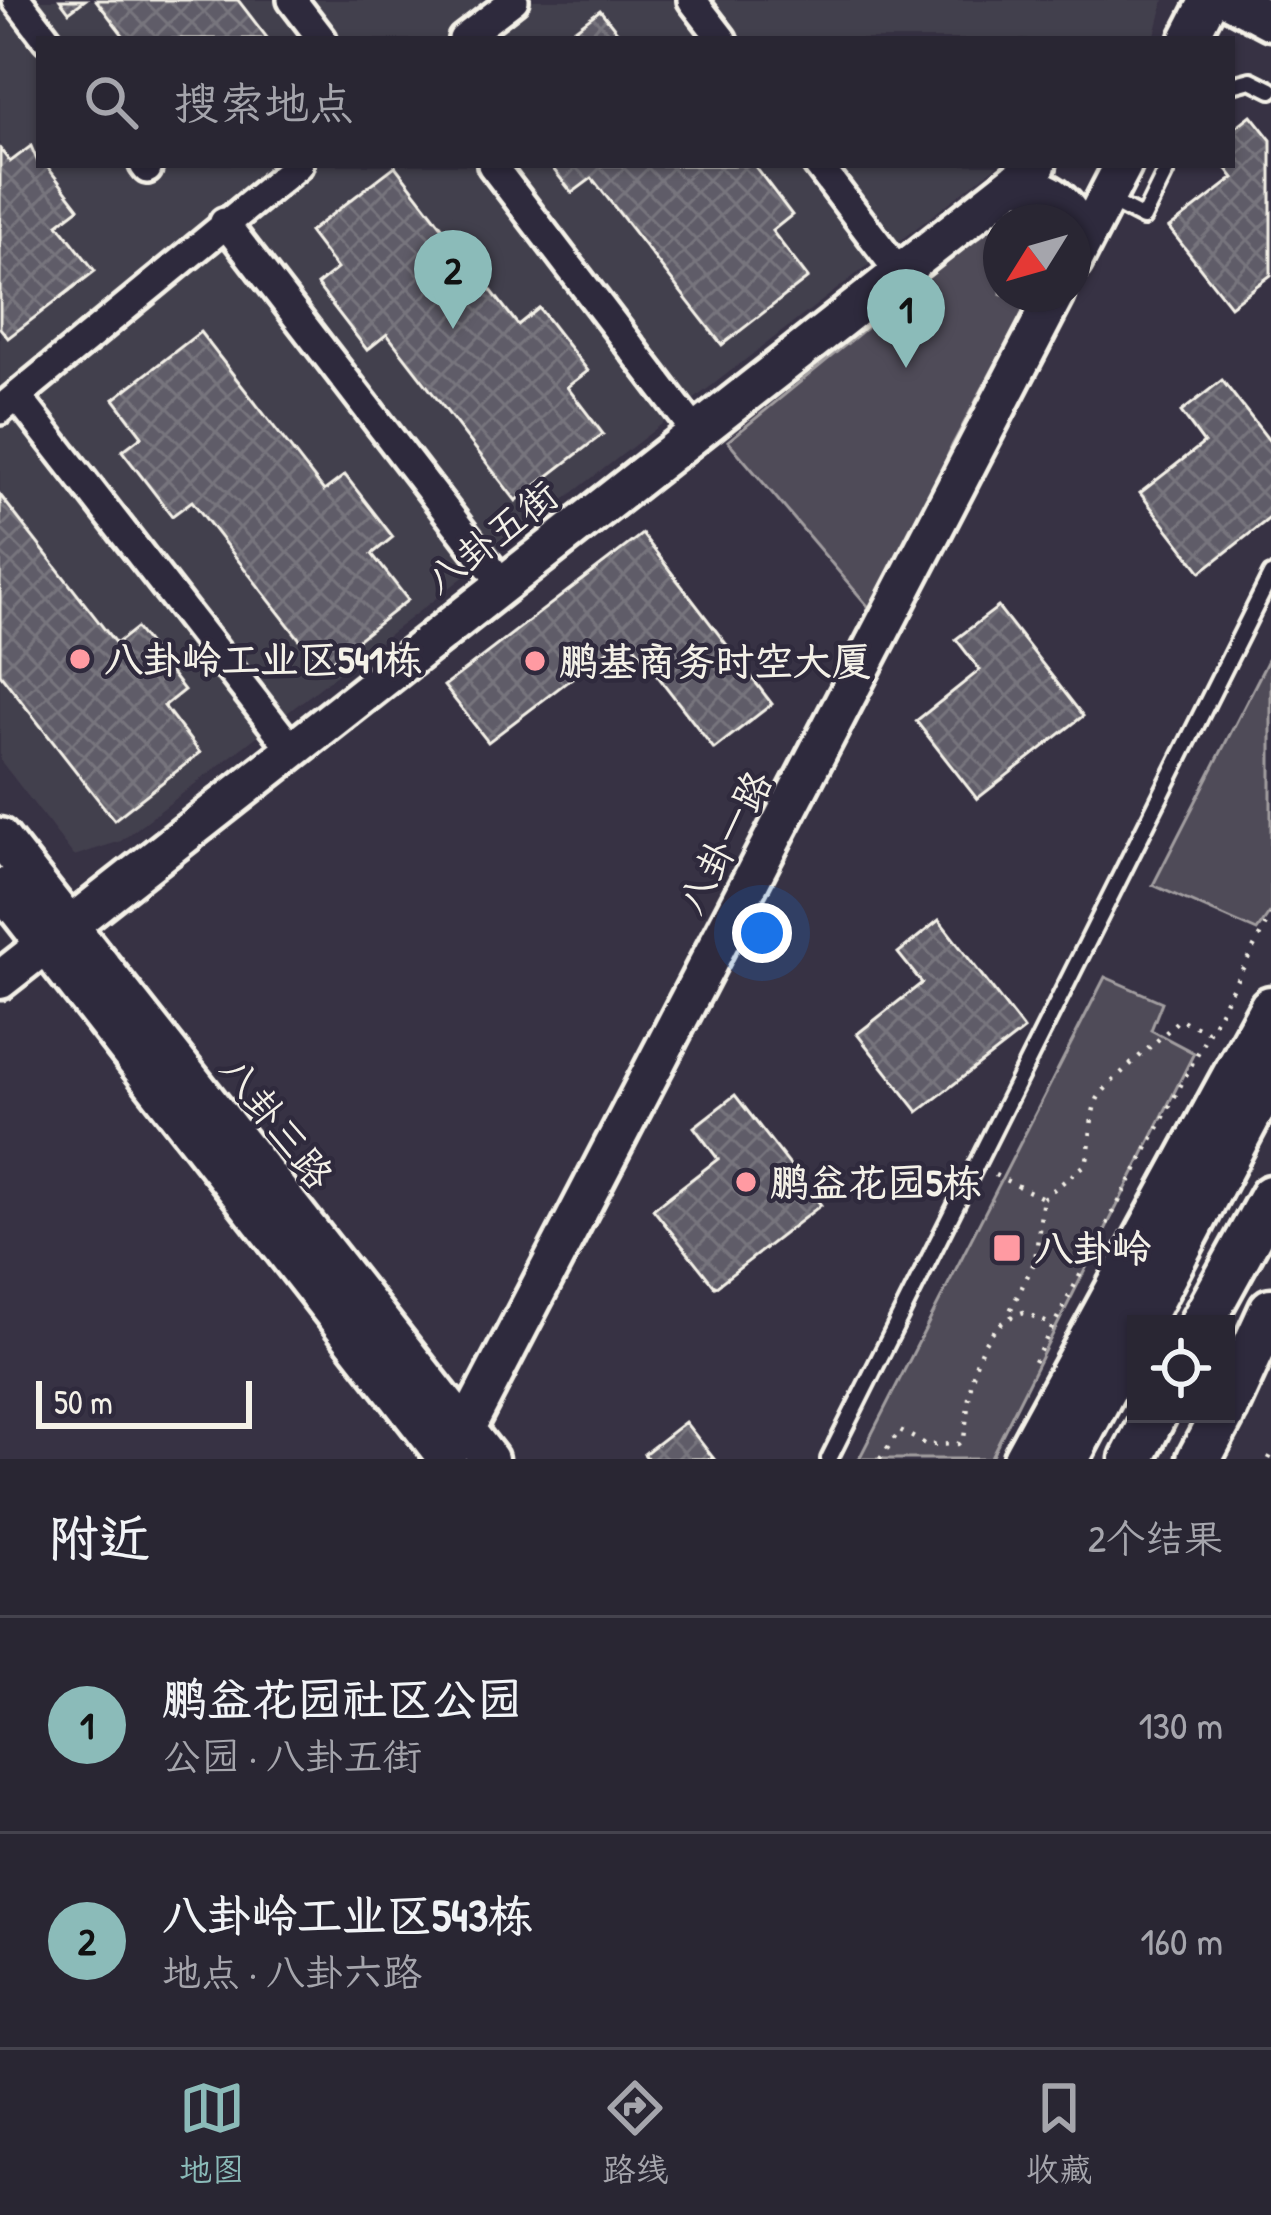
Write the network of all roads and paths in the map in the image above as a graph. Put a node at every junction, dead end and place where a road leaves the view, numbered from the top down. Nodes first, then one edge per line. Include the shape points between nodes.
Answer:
1 (16, 0) edge
2 (292, 0) edge
3 (514, 0) edge
4 (692, 0) edge
5 (1209, 0) edge
6 (1231, 0) edge
7 (1271, 21) edge
8 (45, 36) edge
9 (320, 36) edge
10 (467, 36) edge
11 (720, 36) edge
12 (1191, 36) edge
13 (1235, 84) edge
14 (1271, 90) edge
15 (294, 168) edge
16 (494, 168) edge
17 (820, 168) edge
18 (1122, 168) edge
19 (1168, 168) edge
20 (1025, 174) edge
21 (1106, 199) junction
22 (1059, 204) edge
23 (224, 222) junction
24 (1091, 227) edge
25 (899, 272) junction
26 (1047, 312) edge
27 (9, 403) edge
28 (695, 431) junction
29 (1271, 575) edge
30 (501, 582) junction
31 (291, 748) junction
32 (0, 837) edge
33 (0, 887) edge
34 (1271, 915) edge
35 (56, 936) junction
36 (0, 980) edge
37 (1271, 1008) edge
38 (1207, 1031) junction
39 (1271, 1074) edge
40 (976, 1168) junction
41 (1271, 1197) edge
42 (1043, 1198) junction
43 (1271, 1310) edge
44 (1143, 1315) edge
45 (1206, 1315) edge
46 (1007, 1317) junction
47 (1052, 1325) junction
48 (1127, 1346) edge
49 (1034, 1364) dead end
50 (1235, 1387) edge
51 (1150, 1423) edge
52 (1218, 1423) edge
53 (456, 1443) edge
54 (490, 1459) edge
55 (829, 1459) edge
56 (880, 1459) edge
57 (1025, 1459) edge
58 (1067, 1459) edge
59 (1132, 1459) edge
60 (1199, 1459) edge

1 - 8 street
2 - 9 street
3 - 10 street
4 - 11 street
5 - 12 street
6 - 7 street
13 - 14 lane via 1251,80
15 - 23 street
16 - 28 street
17 - 25 street
18 - 21 street
19 - 21 lane via 1143,218
20 - 22 street
20 - 25 street, 八卦五街
21 - 24 street
23 - 27 street
23 - 30 street
25 - 28 street, 八卦五街
26 - 53 street, 八卦一路
27 - 31 street
28 - 30 street, 八卦五街
29 - 40 lane
30 - 31 street, 八卦五街
31 - 35 street, 八卦五街
32 - 35 street, 八卦三路
33 - 35 street, 八卦三路
34 - 38 path
35 - 36 street, 八卦五街
35 - 53 street, 八卦三路
37 - 57 main road
38 - 42 path via 1179,1019 1109,1085 1097,1099 1085,1165
38 - 47 path
39 - 44 main road
40 - 42 path
40 - 55 lane
41 - 45 main road
42 - 46 path via 1034,1261
43 - 50 main road
46 - 47 path via 1024,1312
46 - 56 path via 979,1350 964,1438 945,1448 900,1430
47 - 49 path
48 - 58 main road
51 - 59 main road
52 - 60 main road
53 - 54 street, 八卦三路

